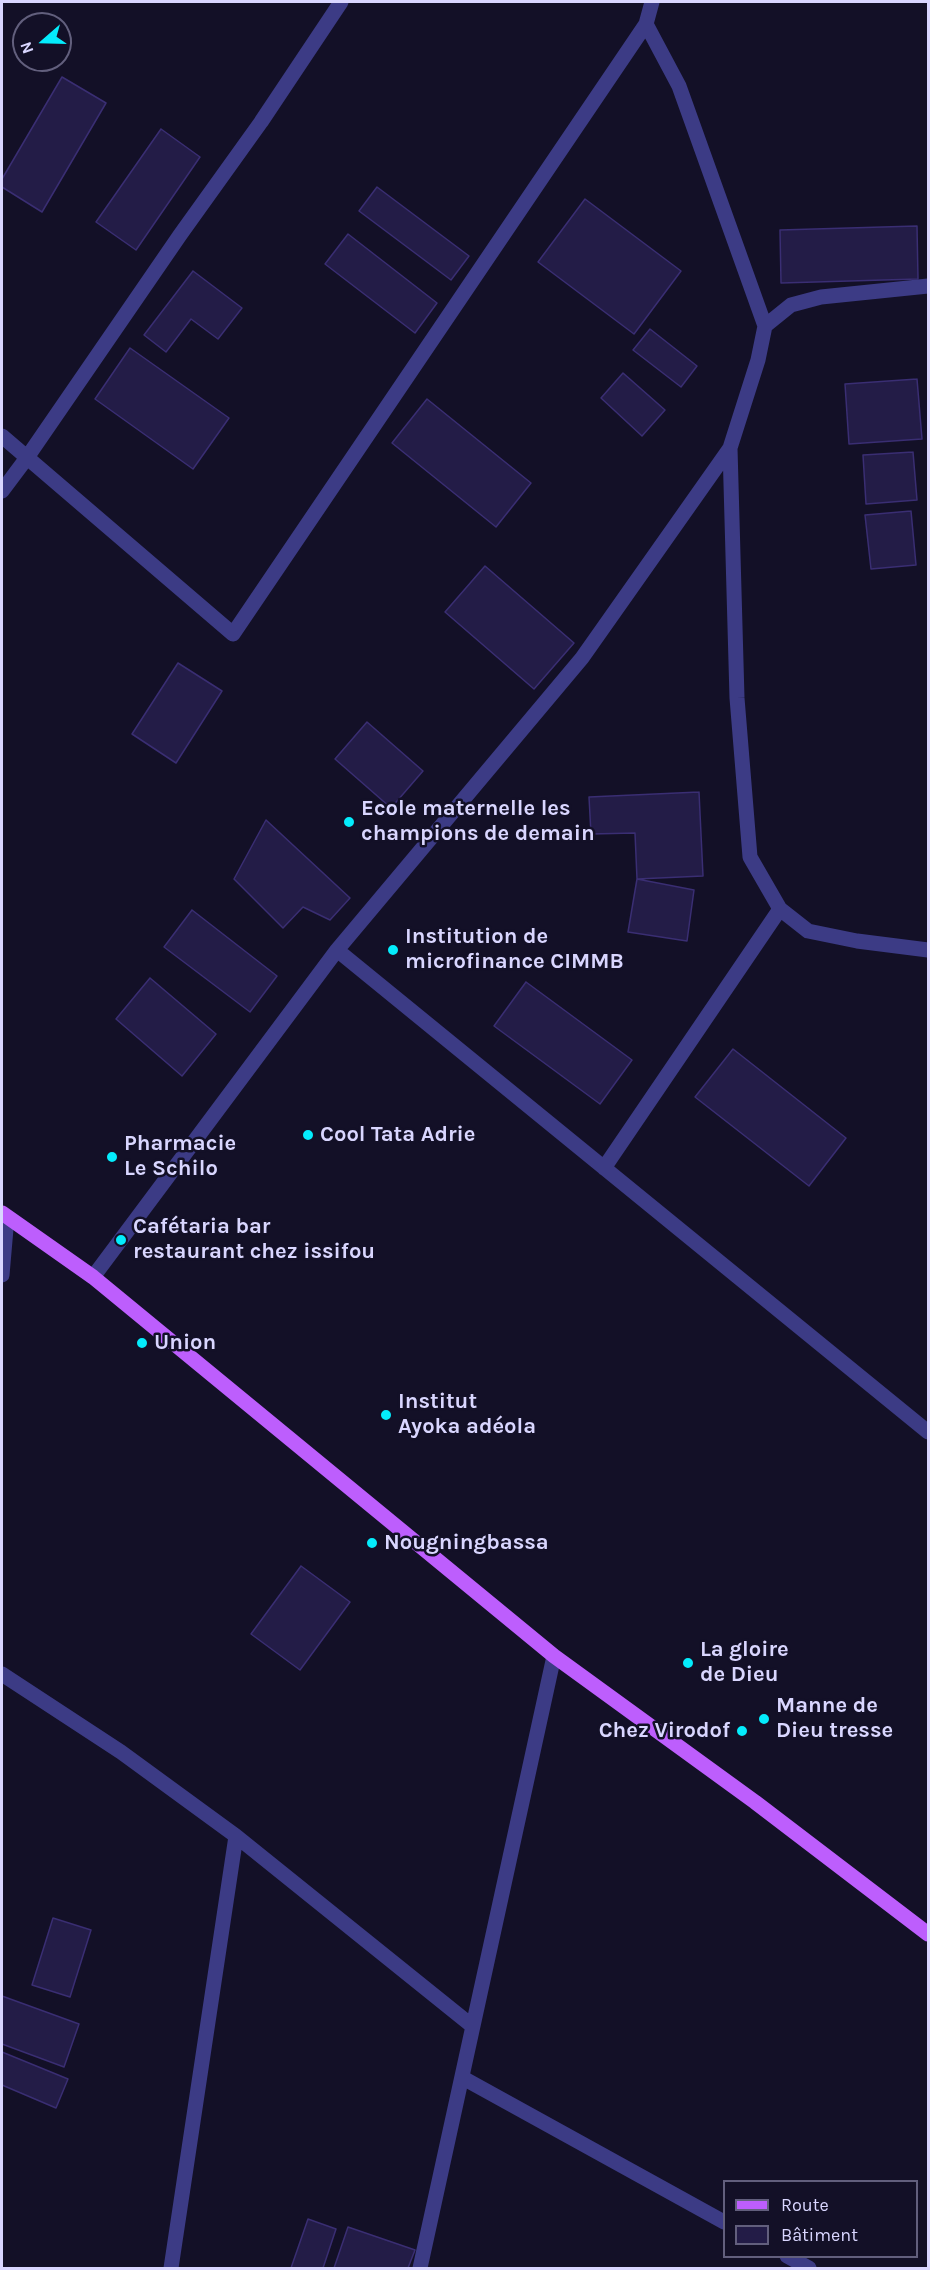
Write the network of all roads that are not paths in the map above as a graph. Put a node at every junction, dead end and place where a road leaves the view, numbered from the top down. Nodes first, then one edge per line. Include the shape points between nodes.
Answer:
1 (341, 2) edge
2 (652, 2) edge
3 (646, 24) junction
4 (928, 286) edge
5 (765, 326) junction
6 (2, 436) edge
7 (730, 448) junction
8 (26, 459) junction
9 (2, 491) edge
10 (780, 909) junction
11 (337, 950) junction
12 (928, 950) edge
13 (604, 1168) junction
14 (4, 1215) edge
15 (2, 1275) edge
16 (93, 1277) junction
17 (928, 1432) edge
18 (554, 1656) junction
19 (2, 1674) edge
20 (236, 1836) junction
21 (928, 1934) edge
22 (471, 2025) junction
23 (463, 2078) junction
24 (723, 2221) edge
25 (790, 2258) edge
26 (171, 2268) edge
27 (420, 2268) edge
28 (808, 2268) edge

1 - 8 street
2 - 3 street
3 - 5 street via 679,86
3 - 8 street via 233,634
4 - 5 street via 821,297 790,305
5 - 7 street
6 - 8 street
7 - 10 street via 737,698 750,857
7 - 11 street via 582,658
8 - 9 street
10 - 12 street via 808,931
10 - 13 street
11 - 13 street
11 - 16 street
13 - 17 street
14 - 15 street
14 - 16 main road
16 - 18 main road
18 - 21 main road
18 - 22 street
19 - 20 street via 121,1752
20 - 22 street
20 - 26 street
22 - 23 street
23 - 24 street
23 - 27 street
25 - 28 street

